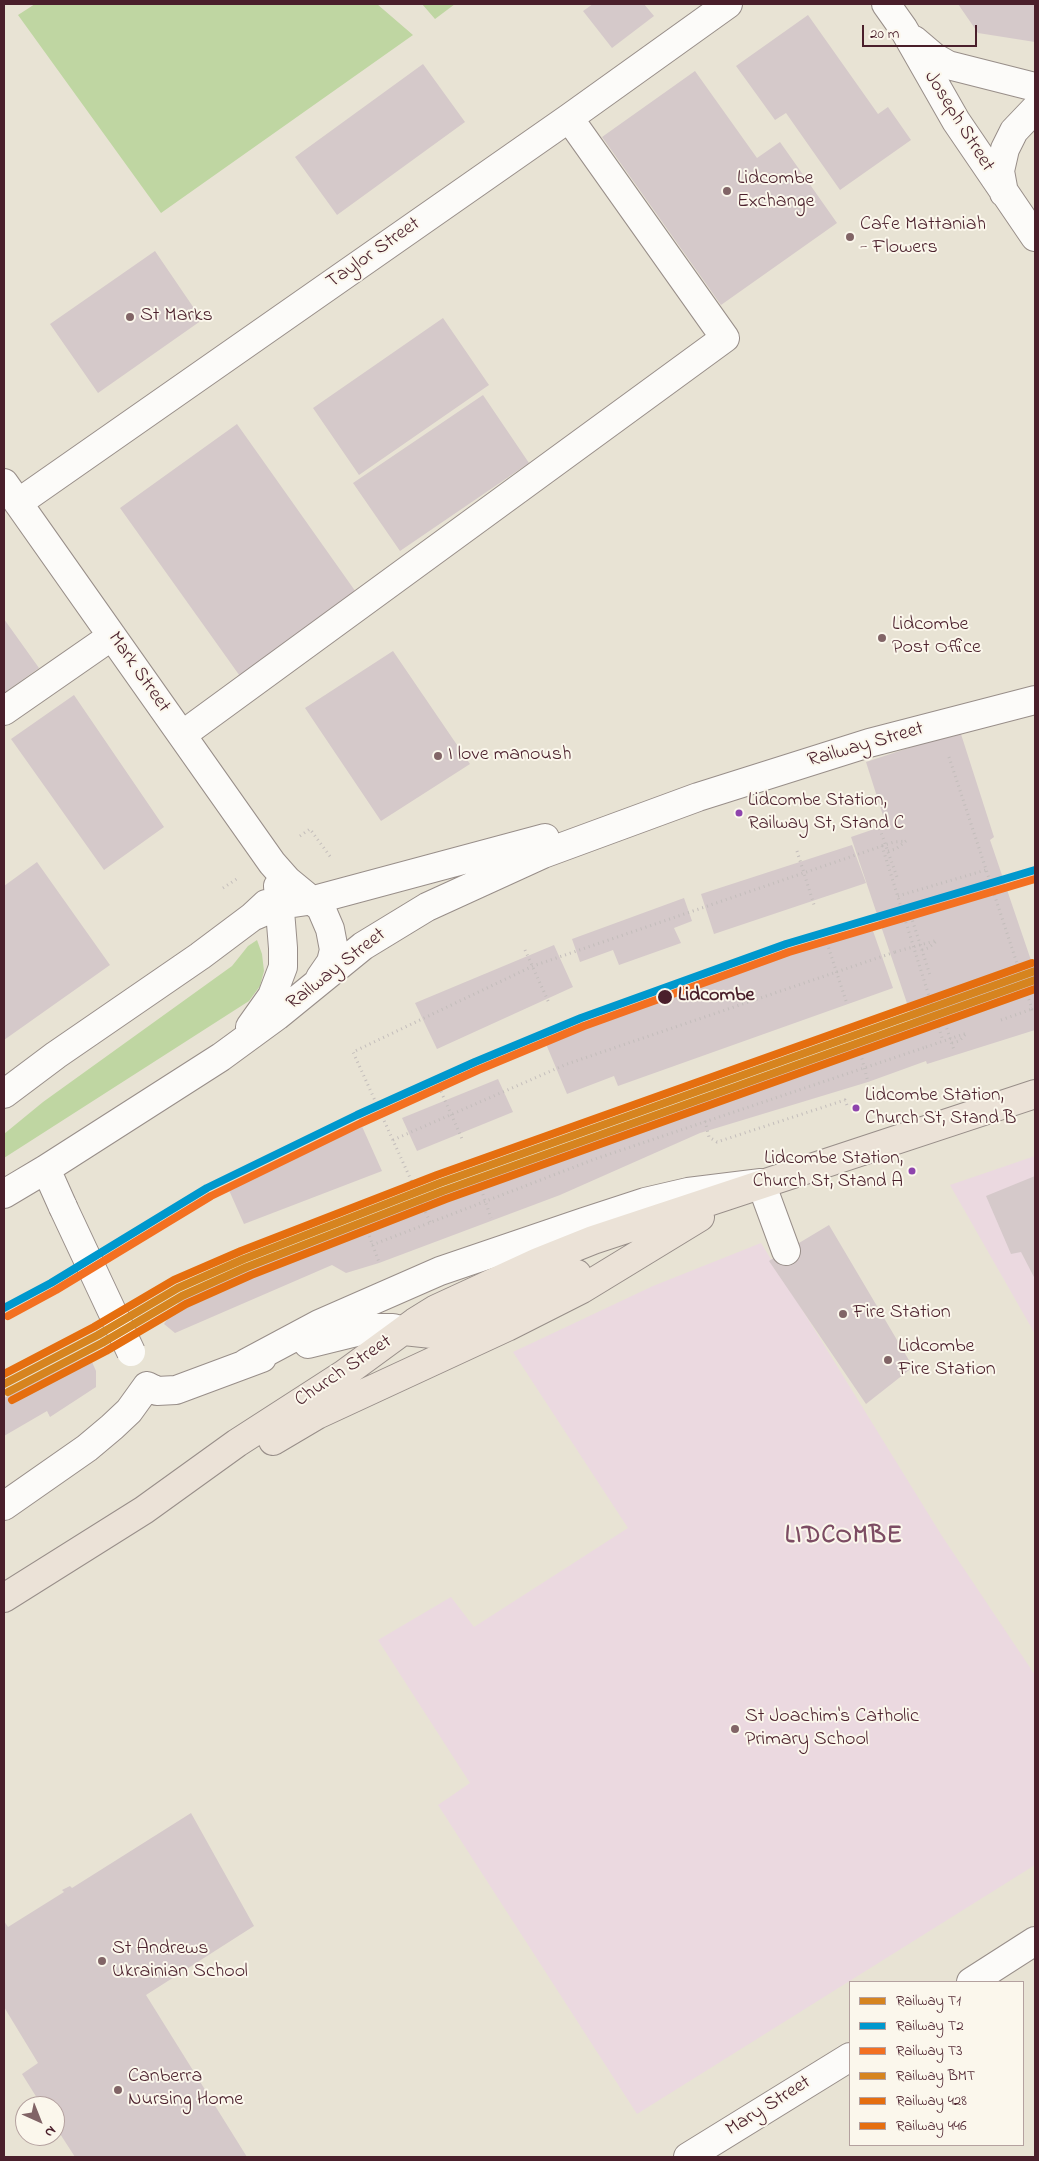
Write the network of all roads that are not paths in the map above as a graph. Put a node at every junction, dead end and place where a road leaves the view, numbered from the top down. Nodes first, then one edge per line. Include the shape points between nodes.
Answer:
1 (728, 4) edge
2 (886, 4) edge
3 (903, 28) junction
4 (1035, 87) edge
5 (1035, 109) edge
6 (569, 118) junction
7 (1004, 193) junction
8 (1035, 237) edge
9 (11, 493) edge
10 (112, 636) junction
11 (1035, 700) edge
12 (4, 711) edge
13 (182, 735) junction
14 (698, 797) junction
15 (274, 868) junction
16 (314, 900) junction
17 (280, 905) junction
18 (252, 917) junction
19 (316, 984) junction
20 (221, 1057) junction
21 (4, 1094) edge
22 (1035, 1094) edge
23 (46, 1169) junction
24 (761, 1183) junction
25 (4, 1194) edge
26 (700, 1217) junction
27 (786, 1251) dead end
28 (404, 1331) junction
29 (246, 1363) junction
30 (146, 1386) junction
31 (4, 1506) edge
32 (144, 1510) junction
33 (4, 1598) edge
34 (1035, 1941) edge
35 (973, 1981) edge
36 (849, 2058) edge
37 (688, 2157) edge

1 - 6 street, Taylor Street
2 - 3 street, Joseph Street
3 - 4 street via 923,48 948,65
3 - 7 street, Joseph Street via 956,121
5 - 7 street via 1014,131 1005,149 1000,171
6 - 9 street, Taylor Street
6 - 13 street via 725,338
7 - 8 street, Joseph Street
9 - 10 street, Mark Street
10 - 12 street
10 - 13 street, Mark Street
11 - 14 street, Railway Street via 869,743
13 - 15 street, Mark Street
14 - 16 street, Railway Street
14 - 19 street, Railway Street via 543,854 428,907 363,946
15 - 16 street, Mark Street
15 - 17 street, Mark Street
15 - 18 street via 272,896
16 - 17 street, Railway Street
16 - 19 street via 327,916 334,950 331,962
17 - 18 street
17 - 20 street, Mark Street via 284,957 280,976 261,1014
18 - 21 street
19 - 20 street, Railway Street
20 - 23 street, Railway Street
22 - 24 main road
23 - 25 street, Railway Street
23 - 30 street, bridge
24 - 26 main road
24 - 27 street
24 - 28 main road via 568,1249 436,1309
24 - 29 street via 688,1192 645,1202 440,1271 319,1324
26 - 28 main road via 592,1268 444,1331 432,1334
26 - 32 main road via 573,1294 317,1415
28 - 29 street, Church Street via 385,1327 359,1330
28 - 32 main road, Church Street
29 - 30 street, Church Street via 176,1390 157,1391
30 - 31 street via 129,1411 88,1448
32 - 33 main road, Church Street
34 - 35 street
36 - 37 street, Mary Street

